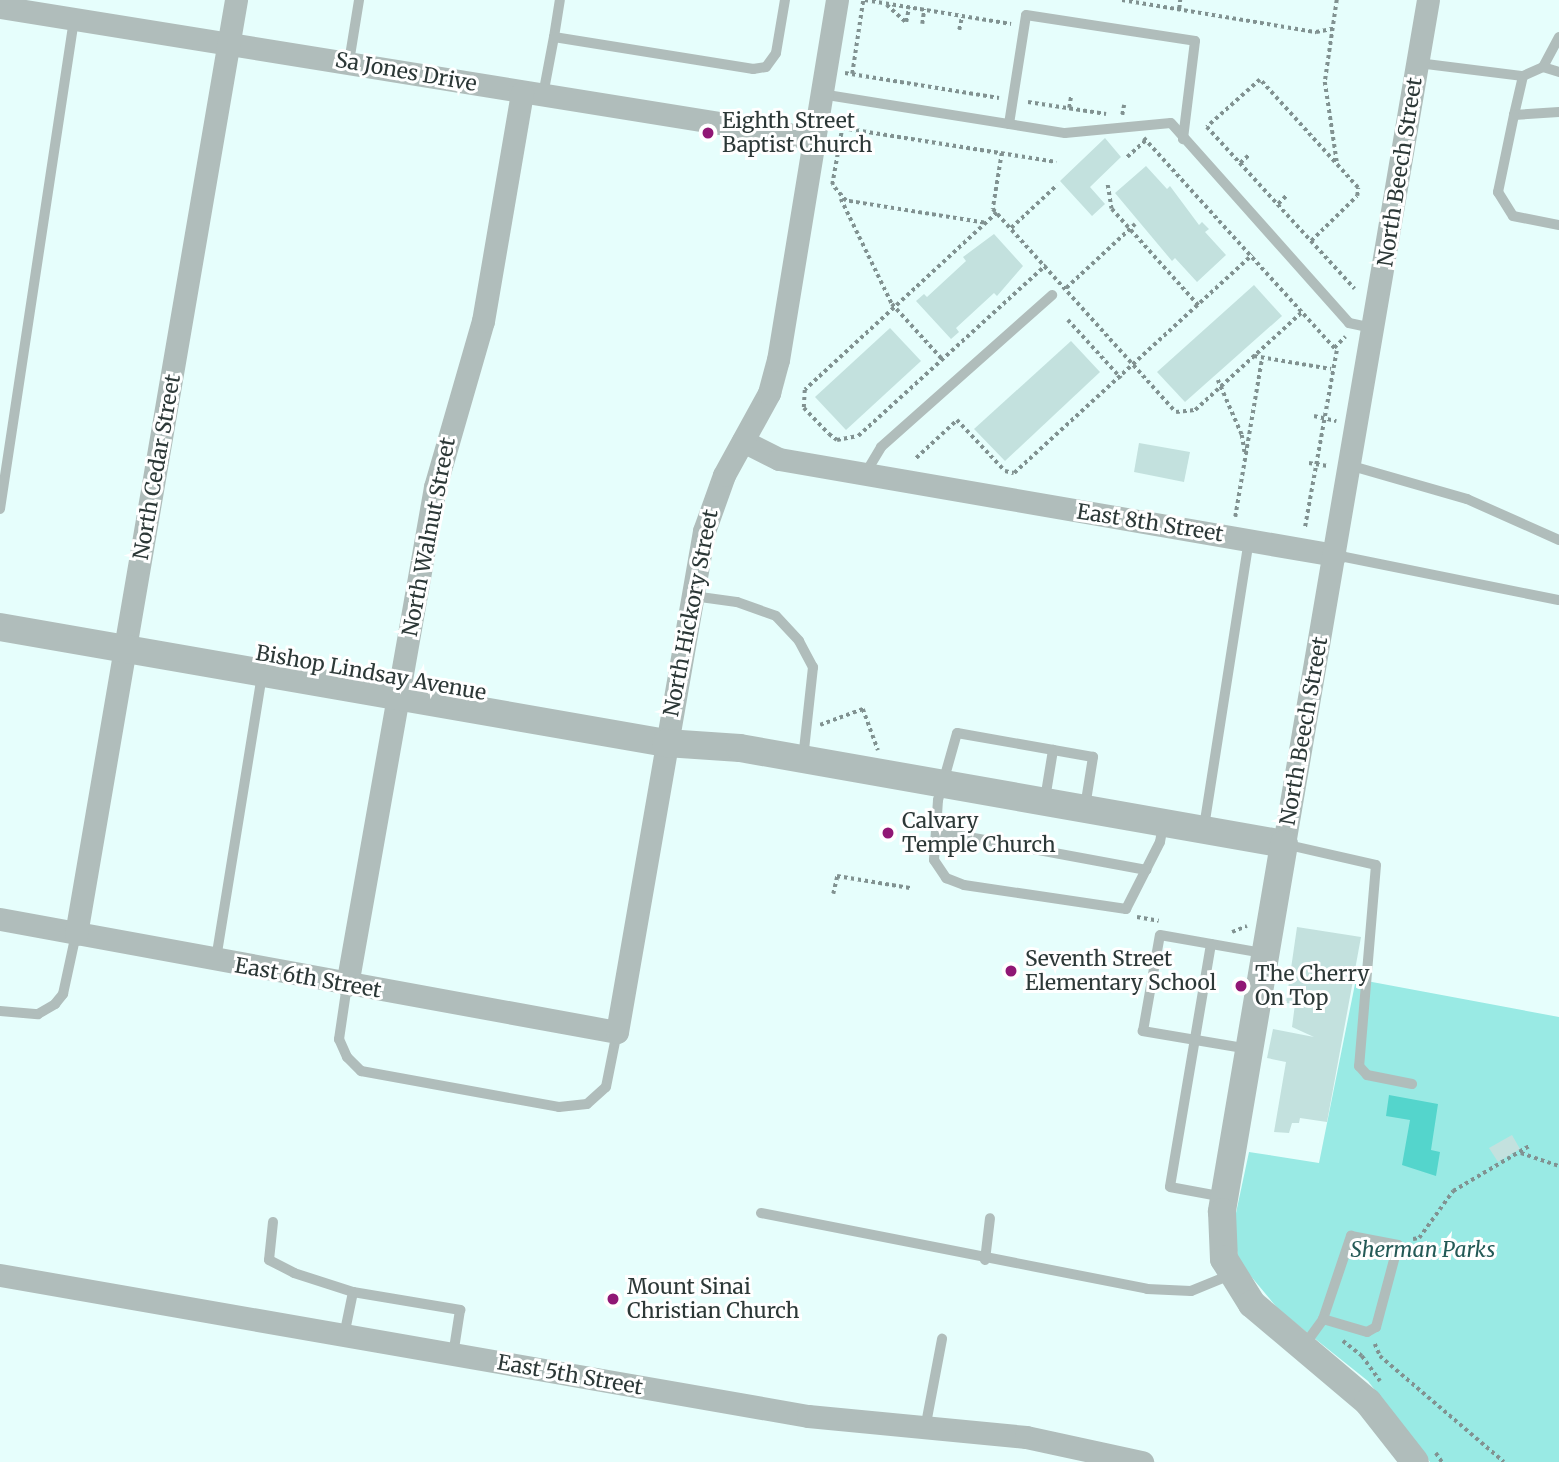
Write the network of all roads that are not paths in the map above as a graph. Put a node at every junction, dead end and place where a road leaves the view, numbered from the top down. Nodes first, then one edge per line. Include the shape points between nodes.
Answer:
1 (236, 0) edge
2 (359, 0) edge
3 (560, 0) edge
4 (785, 0) edge
5 (837, 0) edge
6 (1428, 0) edge
7 (0, 7) edge
8 (74, 19) junction
9 (554, 37) junction
10 (1559, 37) edge
11 (230, 45) junction
12 (1556, 53) edge
13 (349, 62) junction
14 (1418, 62) junction
15 (1544, 67) junction
16 (1559, 72) edge
17 (1523, 76) junction
18 (533, 93) junction
19 (821, 94) junction
20 (1559, 112) edge
21 (1514, 115) junction
22 (1009, 124) junction
23 (812, 138) junction
24 (1183, 139) junction
25 (1559, 225) edge
26 (1052, 295) dead end
27 (1374, 328) junction
28 (743, 441) junction
29 (1343, 467) junction
30 (865, 474) junction
31 (0, 509) edge
32 (1238, 538) junction
33 (1559, 540) edge
34 (1335, 555) junction
35 (692, 596) junction
36 (1559, 600) edge
37 (0, 608) edge
38 (0, 627) edge
39 (128, 640) junction
40 (262, 671) junction
41 (400, 688) junction
42 (668, 735) junction
43 (1054, 750) junction
44 (803, 759) junction
45 (943, 783) junction
46 (1044, 801) junction
47 (1085, 808) junction
48 (1164, 822) junction
49 (1204, 829) junction
50 (936, 831) junction
51 (1284, 844) junction
52 (1146, 870) junction
53 (0, 919) edge
54 (76, 934) junction
55 (1211, 944) junction
56 (1266, 953) junction
57 (215, 962) junction
58 (347, 985) junction
59 (0, 1011) edge
60 (617, 1032) junction
61 (1195, 1039) junction
62 (1249, 1049) junction
63 (1412, 1084) dead end
64 (1224, 1197) junction
65 (761, 1213) dead end
66 (990, 1218) dead end
67 (274, 1222) dead end
68 (985, 1260) junction
69 (0, 1275) edge
70 (1230, 1275) junction
71 (353, 1292) junction
72 (1323, 1319) junction
73 (344, 1336) junction
74 (942, 1339) dead end
75 (1303, 1347) junction
76 (453, 1355) junction
77 (925, 1429) junction
78 (1142, 1462) edge
79 (1415, 1462) edge

1 - 11 street, North Cedar Street
2 - 13 lane
3 - 9 lane
4 - 9 lane via 776,53 765,67 753,69
5 - 19 street, North Hickory Street
6 - 14 street, North Beech Street
7 - 8 street, Sa Jones Drive
8 - 11 street, Sa Jones Drive
8 - 31 lane
9 - 18 lane
10 - 12 lane
11 - 13 street, Sa Jones Drive
11 - 39 street, North Cedar Street
12 - 15 lane
13 - 18 street, Sa Jones Drive
14 - 17 lane
14 - 27 street, North Beech Street
15 - 16 lane
15 - 17 lane
17 - 21 lane
18 - 23 street, Sa Jones Drive
18 - 41 street, North Walnut Street via 483,321 444,449
19 - 22 lane
19 - 23 street, North Hickory Street
20 - 21 lane
21 - 25 lane via 1498,192 1513,216
22 - 24 lane via 1065,133 1171,123
22 - 24 lane via 1026,15 1195,41
23 - 28 street, North Hickory Street via 778,359 769,393
24 - 27 lane via 1349,323
26 - 30 lane via 881,447
27 - 29 street, North Beech Street
28 - 30 street, East 8th Street via 779,459
28 - 35 street, North Hickory Street via 714,496
29 - 33 lane via 1467,499
29 - 34 street, North Beech Street
30 - 32 street, East 8th Street
32 - 34 street, East 8th Street
32 - 49 lane
34 - 36 lane, East 8th Street
34 - 51 street, North Beech Street
35 - 42 street, North Hickory Street
35 - 44 lane via 737,602 776,616 799,641 813,667
37 - 39 street, Bishop Lindsay Avenue
38 - 39 street, Bishop Lindsay Avenue
39 - 40 street, Bishop Lindsay Avenue
39 - 41 street, Bishop Lindsay Avenue
39 - 54 street, North Cedar Street
40 - 41 street, Bishop Lindsay Avenue
40 - 57 lane
41 - 42 street, Bishop Lindsay Avenue
41 - 58 street, North Walnut Street
42 - 44 street, Bishop Lindsay Avenue
42 - 60 street, North Hickory Street
43 - 45 lane via 957,733
43 - 46 lane
43 - 47 lane via 1093,757
44 - 45 street, Bishop Lindsay Avenue
45 - 46 street, Bishop Lindsay Avenue
45 - 50 lane
46 - 47 street, Bishop Lindsay Avenue
47 - 48 street, Bishop Lindsay Avenue
48 - 49 street, Bishop Lindsay Avenue
48 - 52 lane
49 - 51 street, Bishop Lindsay Avenue
50 - 52 lane
50 - 52 lane via 934,860 938,869 964,885 1126,909
51 - 56 street, North Beech Street
51 - 63 lane via 1376,865 1359,1066 1367,1075
53 - 54 street, East 6th Street
54 - 57 street, East 6th Street
54 - 59 lane via 64,994 55,1004 38,1014
55 - 56 lane
55 - 61 lane
55 - 61 lane via 1160,935 1143,1031
56 - 62 street, North Beech Street
57 - 58 street, East 6th Street
58 - 60 street, East 6th Street
58 - 60 lane via 340,1039 346,1057 361,1071 559,1107 587,1104 606,1087
61 - 62 lane
61 - 64 lane via 1170,1187
62 - 64 street, North Beech Street
64 - 70 street, North Beech Street via 1221,1243
65 - 68 lane
66 - 68 lane
67 - 71 lane via 269,1260
68 - 70 lane via 1171,1291 1191,1291
69 - 73 street, East 5th Street
70 - 75 street, North Beech Street via 1252,1304
71 - 73 lane
71 - 76 lane via 460,1310
72 - 72 lane via 1351,1236 1398,1245 1376,1327 1367,1332
72 - 75 lane
73 - 76 street, East 5th Street
74 - 77 lane
75 - 79 street, North Beech Street via 1368,1402
76 - 77 street, East 5th Street via 808,1416
77 - 78 street, East 5th Street via 1026,1437

